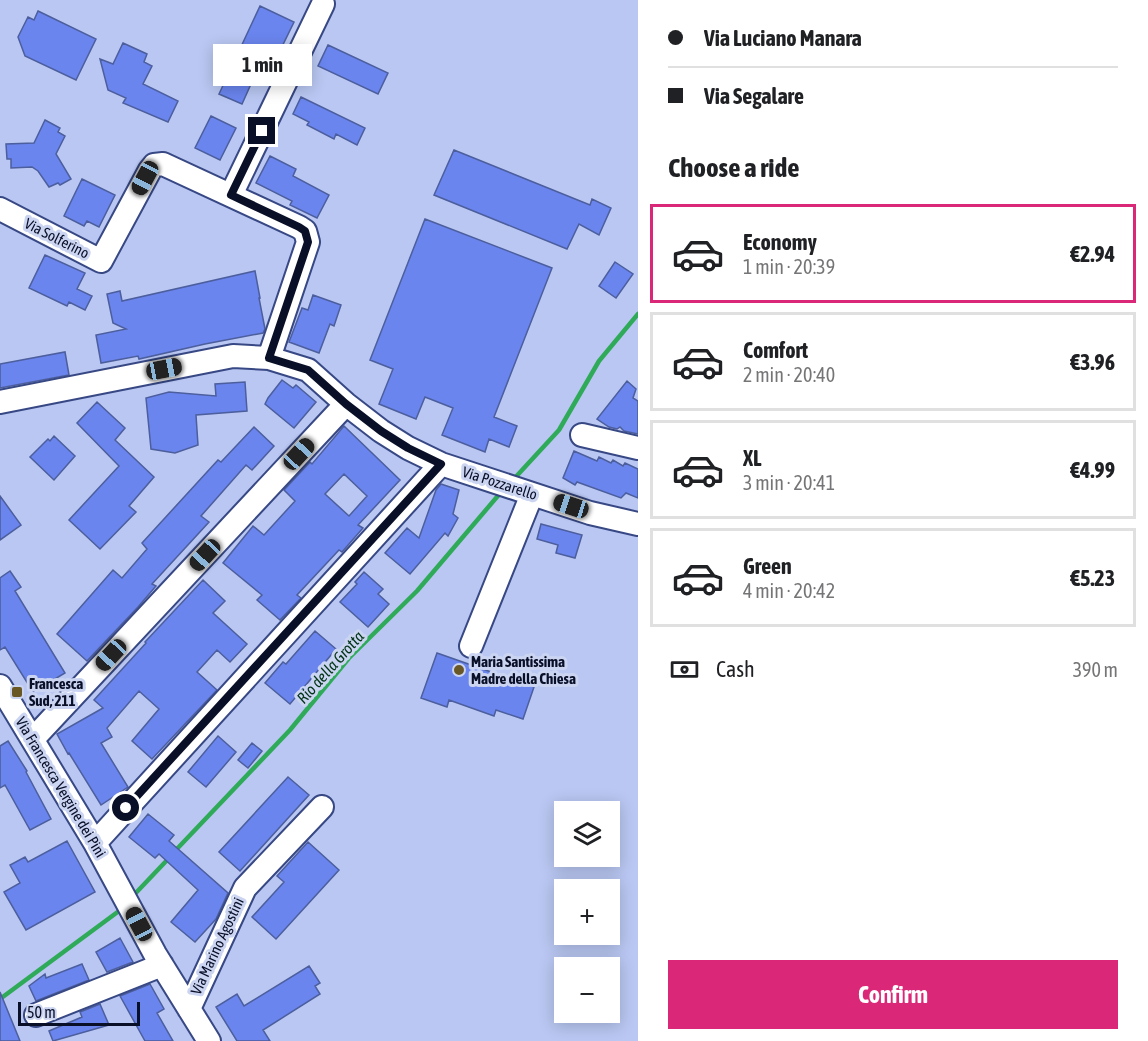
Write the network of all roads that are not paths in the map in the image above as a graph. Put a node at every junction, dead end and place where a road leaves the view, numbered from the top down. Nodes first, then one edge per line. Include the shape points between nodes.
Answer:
1 (323, 4) dead end
2 (231, 195) junction
3 (0, 209) edge
4 (269, 358) junction
5 (0, 402) edge
6 (346, 404) junction
7 (582, 435) dead end
8 (638, 448) edge
9 (441, 464) junction
10 (527, 492) junction
11 (638, 524) edge
12 (471, 646) dead end
13 (0, 686) edge
14 (6, 710) edge
15 (33, 738) junction
16 (322, 807) dead end
17 (95, 843) junction
18 (162, 965) junction
19 (189, 1008) junction
20 (36, 1015) dead end
21 (209, 1041) edge

1 - 2 street
2 - 3 street, Via Solferino via 163,164 154,165 101,261
2 - 4 street, Via Solferino via 299,227 307,236
4 - 5 street, Via Pozzarello via 233,356
4 - 6 street, Via Pozzarello via 308,370
6 - 9 street, Via Pozzarello via 408,448
6 - 15 street
7 - 8 street
9 - 10 street, Via Pozzarello
9 - 17 street
10 - 11 street, Via Pozzarello
10 - 12 street
13 - 14 street, Via Francesca Vergine dei Pini
14 - 15 street, Via Francesca Vergine dei Pini
15 - 17 street, Via Francesca Vergine dei Pini
16 - 19 street, Via Marino Agostini via 244,888
17 - 18 street, Via Francesca Vergine dei Pini
18 - 19 street
18 - 20 street
19 - 21 street

